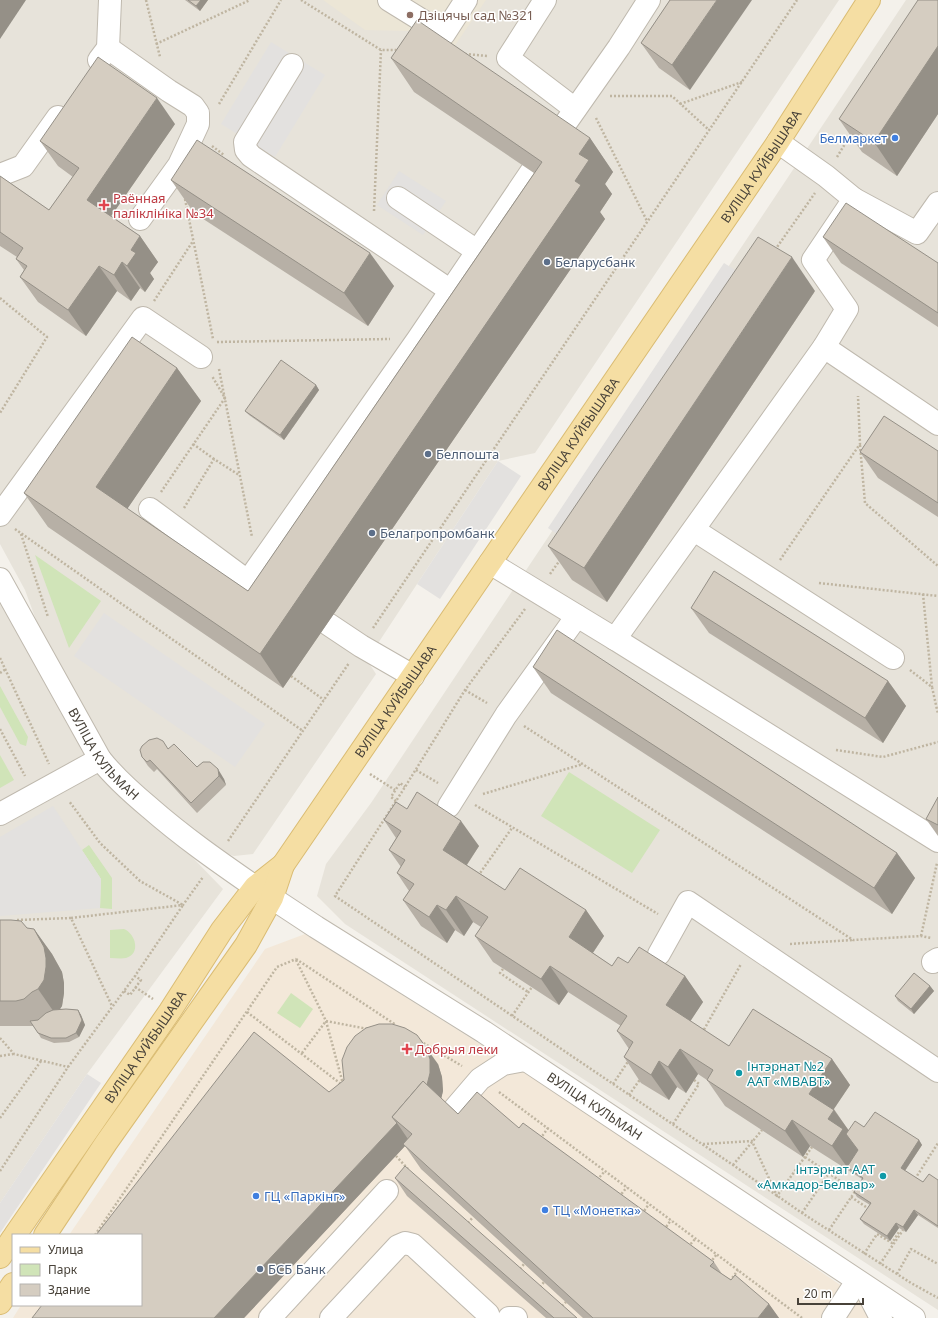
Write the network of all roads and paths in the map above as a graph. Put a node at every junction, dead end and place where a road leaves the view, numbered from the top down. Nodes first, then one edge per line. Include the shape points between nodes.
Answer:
1 (110, 0) edge
2 (146, 0) edge
3 (250, 0) edge
4 (281, 0) edge
5 (301, 0) edge
6 (389, 0) edge
7 (466, 0) edge
8 (545, 0) edge
9 (650, 0) edge
10 (797, 0) edge
11 (869, 0) edge
12 (156, 44) junction
13 (108, 48) junction
14 (381, 50) junction
15 (404, 51) edge
16 (464, 54) edge
17 (508, 58) junction
18 (292, 65) dead end
19 (86, 79) edge
20 (742, 82) junction
21 (169, 91) junction
22 (580, 103) junction
23 (68, 104) edge
24 (680, 104) junction
25 (217, 108) dead end
26 (709, 130) junction
27 (853, 132) edge
28 (558, 134) edge
29 (778, 142) junction
30 (531, 172) edge
31 (0, 175) edge
32 (826, 176) junction
33 (398, 198) dead end
34 (854, 199) junction
35 (938, 203) edge
36 (140, 219) dead end
37 (647, 222) junction
38 (372, 237) junction
39 (194, 241) dead end
40 (478, 251) junction
41 (772, 255) edge
42 (451, 291) junction
43 (0, 298) edge
44 (143, 318) junction
45 (418, 339) junction
46 (824, 346) junction
47 (204, 348) junction
48 (856, 369) junction
49 (0, 414) edge
50 (938, 424) edge
51 (193, 444) junction
52 (860, 444) junction
53 (214, 459) junction
54 (239, 475) dead end
55 (150, 508) joint
56 (5, 520) edge
57 (173, 526) junction
58 (694, 530) junction
59 (21, 534) junction
60 (564, 554) edge
61 (490, 563) junction
62 (938, 566) edge
63 (253, 574) junction
64 (768, 577) junction
65 (0, 579) edge
66 (814, 582) dead end
67 (271, 586) edge
68 (537, 593) junction
69 (923, 594) junction
70 (938, 596) edge
71 (577, 616) junction
72 (50, 624) dead end
73 (328, 624) dead end
74 (616, 640) junction
75 (361, 646) junction
76 (0, 658) edge
77 (893, 658) joint
78 (6, 669) junction
79 (0, 673) edge
80 (291, 676) dead end
81 (413, 676) junction
82 (932, 687) junction
83 (465, 690) junction
84 (324, 700) junction
85 (506, 714) junction
86 (938, 714) edge
87 (0, 729) edge
88 (303, 732) junction
89 (938, 742) edge
90 (836, 750) dead end
91 (100, 759) junction
92 (354, 762) junction
93 (583, 764) junction
94 (416, 770) junction
95 (58, 782) junction
96 (406, 787) junction
97 (395, 790) junction
98 (35, 795) junction
99 (457, 799) junction
100 (396, 801) junction
101 (0, 814) edge
102 (512, 827) junction
103 (938, 841) edge
104 (226, 845) dead end
105 (938, 856) edge
106 (205, 875) dead end
107 (478, 877) edge
108 (264, 892) junction
109 (183, 905) junction
110 (71, 918) junction
111 (16, 920) edge
112 (676, 924) junction
113 (659, 954) dead end
114 (296, 959) junction
115 (747, 966) dead end
116 (503, 969) edge
117 (135, 976) junction
118 (532, 987) edge
119 (124, 991) junction
120 (528, 992) junction
121 (112, 1006) junction
122 (247, 1012) junction
123 (512, 1016) junction
124 (326, 1021) junction
125 (370, 1030) edge
126 (402, 1030) edge
127 (484, 1032) junction
128 (701, 1034) edge
129 (0, 1038) edge
130 (414, 1038) edge
131 (302, 1053) junction
132 (14, 1054) junction
133 (0, 1056) edge
134 (631, 1058) edge
135 (41, 1060) junction
136 (524, 1060) junction
137 (626, 1064) junction
138 (68, 1067) junction
139 (632, 1068) edge
140 (938, 1071) edge
141 (643, 1075) edge
142 (479, 1077) junction
143 (694, 1080) edge
144 (613, 1084) junction
145 (629, 1095) junction
146 (449, 1113) edge
147 (0, 1118) edge
148 (673, 1124) junction
149 (548, 1128) junction
150 (762, 1130) edge
151 (752, 1141) junction
152 (938, 1143) edge
153 (536, 1144) edge
154 (702, 1144) junction
155 (812, 1147) edge
156 (396, 1156) dead end
157 (805, 1157) junction
158 (733, 1165) junction
159 (605, 1170) junction
160 (0, 1171) edge
161 (829, 1173) junction
162 (414, 1174) edge
163 (915, 1179) edge
164 (593, 1185) edge
165 (627, 1187) junction
166 (386, 1191) dead end
167 (777, 1196) junction
168 (851, 1197) junction
169 (615, 1202) edge
170 (649, 1204) junction
171 (872, 1206) edge
172 (802, 1214) junction
173 (473, 1217) edge
174 (463, 1218) edge
175 (638, 1219) edge
176 (671, 1220) junction
177 (468, 1222) junction
178 (474, 1228) edge
179 (829, 1230) junction
180 (16, 1234) edge
181 (46, 1234) edge
182 (96, 1234) edge
183 (660, 1235) edge
184 (696, 1238) junction
185 (12, 1239) edge
186 (684, 1252) edge
187 (717, 1254) junction
188 (864, 1254) junction
189 (0, 1257) edge
190 (514, 1264) edge
191 (524, 1264) edge
192 (880, 1264) junction
193 (938, 1264) edge
194 (706, 1268) edge
195 (520, 1269) junction
196 (738, 1270) junction
197 (525, 1273) edge
198 (897, 1274) junction
199 (535, 1282) edge
200 (544, 1282) edge
201 (727, 1284) edge
202 (861, 1284) junction
203 (12, 1285) edge
204 (540, 1287) junction
205 (546, 1292) edge
206 (938, 1298) edge
207 (557, 1301) edge
208 (566, 1302) edge
209 (0, 1303) edge
210 (562, 1306) junction
211 (567, 1310) edge
212 (270, 1318) edge
213 (331, 1318) edge
214 (489, 1318) edge
215 (509, 1318) edge
216 (516, 1318) edge
217 (802, 1318) edge
218 (833, 1318) edge
219 (881, 1318) edge
220 (914, 1318) edge

1 - 13 street
2 - 12 path
3 - 12 path
4 - 25 path
5 - 14 path
6 - 7 street via 444,34
8 - 17 street
9 - 22 street
10 - 20 path
11 - 29 main road, ВУЛІЦА КУЙБЫШАВА
12 - 21 path
13 - 19 street
13 - 21 street
14 - 15 path
14 - 38 path
16 - 17 path
17 - 22 street
18 - 38 street via 245,142 246,150 251,156
20 - 24 path
20 - 26 path
21 - 36 street via 193,106 198,113 198,124 179,165
22 - 24 path via 672,96
22 - 28 street
22 - 37 path
23 - 31 street via 23,166
24 - 26 path
26 - 37 path
27 - 32 path
29 - 32 street
29 - 61 main road, ВУЛІЦА КУЙБЫШАВА
30 - 40 street
32 - 34 street
32 - 41 path
33 - 40 street
34 - 35 street via 917,233
34 - 46 street via 813,260 847,309
37 - 75 path
38 - 42 street
39 - 44 path
40 - 42 street
42 - 45 street
43 - 49 path via 47,337
44 - 47 street
44 - 56 street
45 - 47 path via 214,342
45 - 63 street
46 - 48 street
46 - 58 street
47 - 51 path via 225,398
48 - 50 street
48 - 52 path
51 - 53 path
51 - 55 path
52 - 62 path via 865,503
52 - 64 path
53 - 54 path
53 - 57 path
55 - 57 street
56 - 59 path
57 - 63 street via 246,580
58 - 64 street
58 - 74 street
59 - 72 path
59 - 88 path
60 - 68 path
61 - 68 street
61 - 81 main road, ВУЛІЦА КУЙБЫШАВА
63 - 67 street
64 - 77 street
65 - 91 street, ВУЛІЦА КУЛЬМАН
66 - 69 path
68 - 71 street
68 - 83 path
69 - 70 path
69 - 82 path
71 - 74 street
71 - 85 street
73 - 75 street
74 - 103 street
75 - 81 street
75 - 84 path
76 - 78 path
77 - 82 path
78 - 79 path
78 - 95 path
80 - 84 path
81 - 92 main road, ВУЛІЦА КУЙБЫШАВА
82 - 86 path
83 - 85 path
83 - 94 path
84 - 88 path
85 - 93 path
85 - 99 street
87 - 98 path
88 - 104 path
89 - 90 path via 883,757
91 - 95 street
91 - 108 street, ВУЛІЦА КУЛЬМАН via 112,774 163,819 216,860
92 - 97 path
92 - 108 main road, ВУЛІЦА КУЙБЫШАВА
93 - 99 path
93 - 105 path via 853,940 921,936
94 - 96 path
94 - 99 path
95 - 98 street
95 - 109 path via 100,843 140,881
96 - 97 path via 400,783
96 - 100 path
97 - 100 path via 391,797
98 - 101 street
99 - 102 path
100 - 123 path via 335,896
102 - 107 path
102 - 112 path
106 - 109 path
108 - 127 street, ВУЛІЦА КУЛЬМАН
108 - 180 main road, ВУЛІЦА КУЙБЫШАВА via 222,930 170,1011
108 - 181 main road, ВУЛІЦА КУЙБЫШАВА via 246,945 106,1143
109 - 110 path
109 - 117 path
110 - 111 path
110 - 121 path
112 - 113 street
112 - 140 street via 688,902
114 - 122 path via 278,967
114 - 124 path
114 - 126 path
115 - 128 path via 741,963
116 - 120 path via 500,973
117 - 119 path
117 - 119 path via 141,980 130,995
118 - 120 path
119 - 121 path
120 - 123 path
121 - 138 path
122 - 131 path
122 - 182 path
123 - 144 path
124 - 125 path
124 - 131 path
124 - 131 path via 343,1086
127 - 136 street, ВУЛІЦА КУЛЬМАН
127 - 142 street via 488,1059
129 - 132 path
130 - 142 path
132 - 133 path
132 - 135 path
134 - 137 path
135 - 138 path
135 - 147 path
136 - 142 street via 503,1064
136 - 202 street, ВУЛІЦА КУЛЬМАН
137 - 139 path
137 - 144 path
138 - 160 path
141 - 145 path
142 - 146 street
142 - 149 path
143 - 148 path via 699,1084
144 - 145 path
145 - 148 path
148 - 154 path
149 - 153 path
149 - 159 path
150 - 151 path
151 - 154 path
151 - 158 path
151 - 167 path
152 - 163 path
154 - 158 path
155 - 157 path
156 - 162 path
157 - 161 path
157 - 167 path
158 - 167 path
159 - 164 path
159 - 165 path
161 - 168 path via 856,1190
161 - 172 path
165 - 169 path
165 - 170 path
166 - 212 street
167 - 172 path
168 - 171 path via 870,1209
168 - 179 path
170 - 175 path
170 - 176 path
172 - 179 path
173 - 177 path
174 - 177 path
176 - 183 path
176 - 184 path
177 - 178 path
179 - 188 path
184 - 186 path
184 - 187 path
185 - 189 main road
187 - 194 path
187 - 196 path
188 - 192 path
188 - 192 path via 876,1234 892,1243 900,1232
190 - 195 path
191 - 195 path
192 - 198 path
193 - 198 path via 911,1249
195 - 197 path
196 - 201 path
196 - 217 path
198 - 206 path
199 - 204 path
200 - 204 path
202 - 218 street
202 - 219 street
202 - 220 street, ВУЛІЦА КУЛЬМАН
203 - 209 main road
204 - 205 path
207 - 210 path
208 - 210 path
210 - 211 path
213 - 214 street via 398,1246 405,1243 413,1244 488,1314
215 - 216 street

